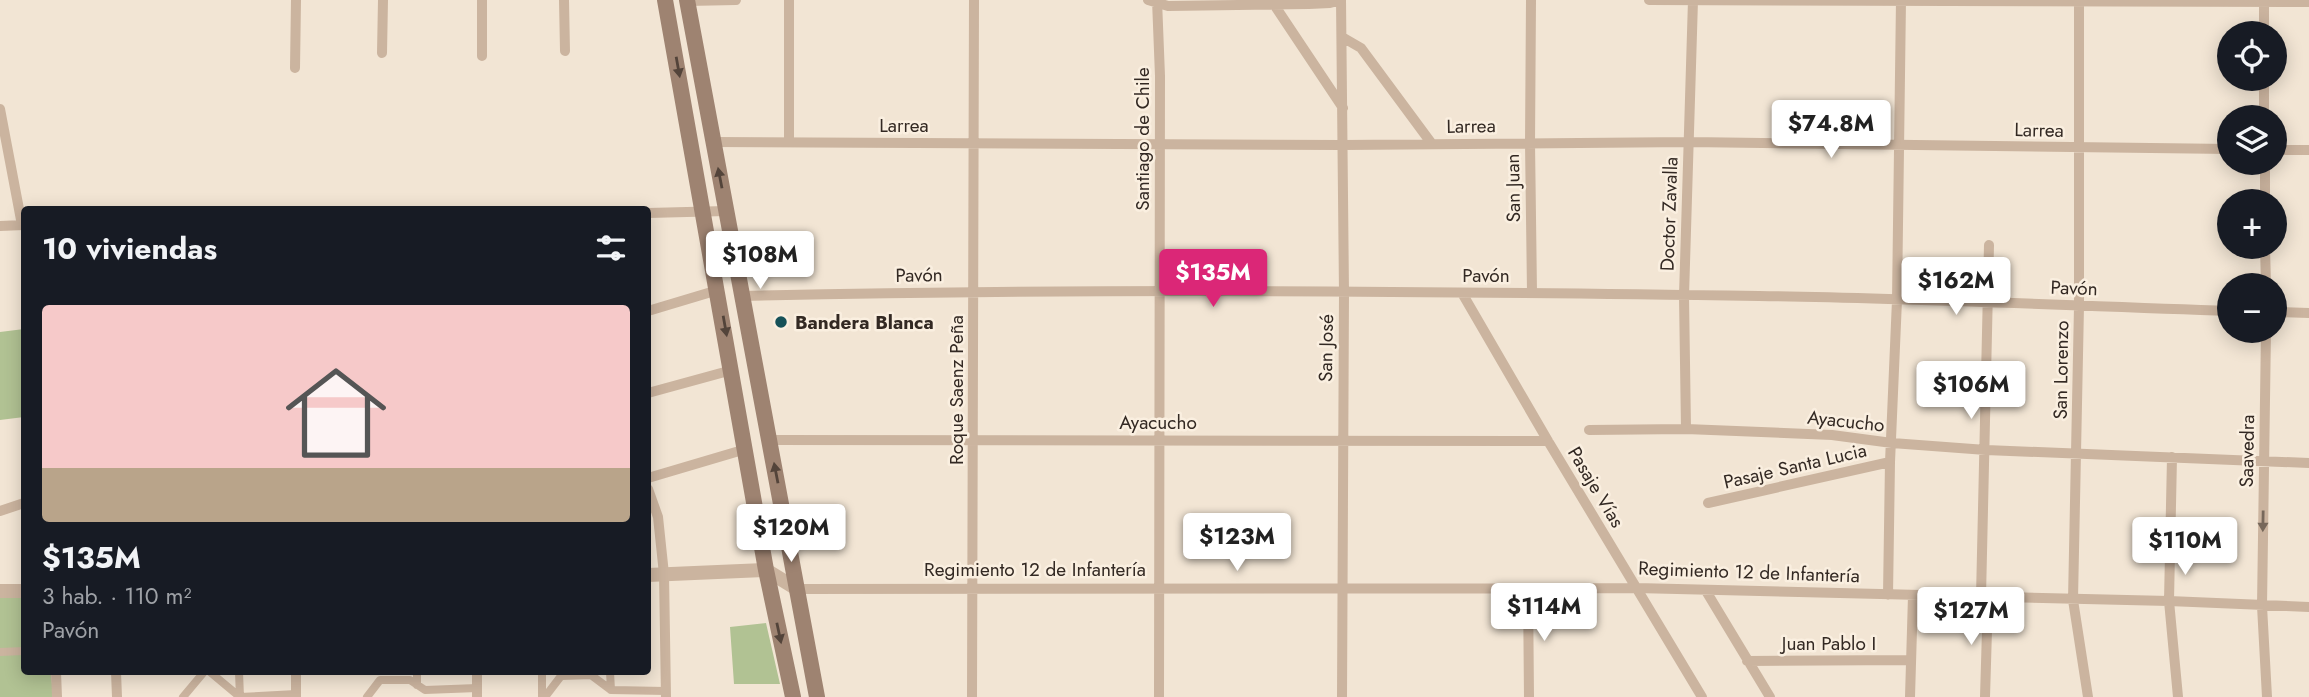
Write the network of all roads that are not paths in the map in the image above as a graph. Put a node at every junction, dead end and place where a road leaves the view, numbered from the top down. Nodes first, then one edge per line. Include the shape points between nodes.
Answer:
1 (296, 0) edge
2 (383, 0) edge
3 (482, 0) edge
4 (564, 0) edge
5 (665, 0) edge
6 (687, 0) edge
7 (736, 0) edge
8 (789, 0) edge
9 (974, 0) edge
10 (1341, 0) edge
11 (1531, 0) edge
12 (1649, 0) edge
13 (1693, 0) edge
14 (1901, 0) edge
15 (2079, 0) edge
16 (1154, 1) edge
17 (2264, 1) edge
18 (2309, 2) edge
19 (1272, 3) edge
20 (2264, 21) edge
21 (1342, 37) junction
22 (565, 51) dead end
23 (382, 53) dead end
24 (482, 56) dead end
25 (295, 68) dead end
26 (1343, 108) junction
27 (0, 109) edge
28 (713, 142) junction
29 (789, 142) junction
30 (1690, 142) junction
31 (974, 143) junction
32 (1160, 143) junction
33 (1530, 143) junction
34 (1432, 144) junction
35 (1343, 145) junction
36 (1899, 145) junction
37 (2080, 148) junction
38 (2217, 149) edge
39 (2287, 150) edge
40 (2309, 150) edge
41 (704, 211) junction
42 (726, 211) junction
43 (651, 213) edge
44 (21, 215) edge
45 (21, 225) edge
46 (0, 226) edge
47 (1989, 245) dead end
48 (718, 290) junction
49 (974, 292) junction
50 (1532, 292) junction
51 (1160, 293) junction
52 (1344, 293) junction
53 (1462, 293) junction
54 (742, 296) junction
55 (1684, 296) junction
56 (1897, 300) junction
57 (1989, 302) junction
58 (2079, 306) junction
59 (651, 310) edge
60 (2217, 311) edge
61 (2287, 312) edge
62 (2309, 313) edge
63 (2266, 343) edge
64 (733, 370) junction
65 (651, 392) edge
66 (1686, 429) junction
67 (1589, 430) dead end
68 (973, 439) junction
69 (769, 440) junction
70 (1159, 440) junction
71 (1342, 440) junction
72 (1548, 441) junction
73 (1892, 443) junction
74 (746, 449) junction
75 (1986, 450) junction
76 (2077, 453) junction
77 (2172, 457) junction
78 (1890, 462) junction
79 (2264, 462) junction
80 (2309, 463) edge
81 (651, 477) edge
82 (651, 497) edge
83 (1708, 503) dead end
84 (21, 504) edge
85 (0, 511) edge
86 (766, 570) junction
87 (664, 574) junction
88 (651, 575) edge
89 (1528, 588) junction
90 (1636, 588) junction
91 (797, 589) junction
92 (973, 589) junction
93 (1159, 589) junction
94 (1343, 589) junction
95 (0, 591) edge
96 (21, 591) edge
97 (1706, 591) junction
98 (1888, 595) junction
99 (1913, 596) junction
100 (1984, 597) junction
101 (2073, 600) junction
102 (2169, 601) junction
103 (2262, 606) junction
104 (2309, 607) edge
105 (21, 651) edge
106 (0, 652) edge
107 (1911, 660) junction
108 (1747, 661) junction
109 (56, 675) edge
110 (116, 675) edge
111 (201, 675) edge
112 (214, 675) edge
113 (239, 675) edge
114 (296, 675) edge
115 (417, 675) edge
116 (477, 675) edge
117 (542, 675) edge
118 (610, 675) edge
119 (417, 685) junction
120 (611, 690) junction
121 (477, 693) edge
122 (666, 694) edge
123 (240, 696) edge
124 (296, 696) edge
125 (57, 697) edge
126 (117, 697) edge
127 (183, 697) edge
128 (368, 697) edge
129 (544, 697) edge
130 (793, 697) edge
131 (817, 697) edge
132 (972, 697) edge
133 (1159, 697) edge
134 (1342, 697) edge
135 (1529, 697) edge
136 (1702, 697) edge
137 (1770, 697) edge
138 (1910, 697) edge
139 (1985, 697) edge
140 (2088, 697) edge
141 (2178, 697) edge
142 (2267, 697) edge

1 - 25 street
2 - 23 street
3 - 24 street
4 - 22 street
5 -> 41 main road
6 - 7 street
6 - 28 main road
8 - 29 street
9 - 31 street, Roque Saenz Peña
10 - 19 street
10 - 21 street, San José
11 - 33 street, San Juan
12 - 13 street
13 - 14 street
13 - 30 street, Doctor Zavalla
14 - 15 street
14 - 36 street
15 - 17 street
15 - 37 street, San Lorenzo
16 - 19 street via 1168,6
16 - 32 street, Santiago de Chile
17 - 18 street
17 - 20 street
19 - 26 street
21 - 26 street, San José
21 - 34 street via 1361,48
26 - 35 street, San José
27 - 44 street
28 - 29 street, Larrea
42 -> 28 main road
29 - 31 street, Larrea
30 - 33 street, Larrea
30 - 36 street, Larrea
30 - 55 street, Doctor Zavalla
31 - 32 street, Larrea
31 - 49 street, Roque Saenz Peña
32 - 35 street, Larrea
32 - 51 street, Santiago de Chile
33 - 34 street, Larrea
33 - 50 street, San Juan
34 - 35 street, Larrea
35 - 52 street, San José
36 - 37 street, Larrea
36 - 56 street
37 - 38 street, Larrea
37 - 58 street, San Lorenzo
39 - 40 street
41 - 42 street
41 - 43 street
41 - 48 main road
42 - 54 main road
45 - 46 street
47 - 57 street
48 - 59 street
48 -> 64 main road
49 - 51 street, Pavón
49 - 54 street, Pavón
49 - 68 street, Roque Saenz Peña
50 - 53 street, Pavón
50 - 55 street, Pavón
51 - 52 street, Pavón
51 - 70 street, Santiago de Chile
52 - 53 street, Pavón
52 - 71 street, San José
53 - 72 street, Pasaje Vías
54 - 69 main road
55 - 56 street, Pavón
55 - 66 street, Doctor Zavalla
56 - 57 street, Pavón
56 - 73 street
57 - 58 street, Pavón
57 - 75 street
58 - 60 street, Pavón
58 - 76 street, San Lorenzo
61 - 62 street
63 - 79 street, Saavedra
64 - 65 street
64 - 74 main road
66 - 67 street, Ayacucho
66 - 73 street, Ayacucho via 1832,435
68 - 69 street, Ayacucho
68 - 70 street, Ayacucho
68 - 92 street, Roque Saenz Peña
91 -> 69 main road
70 - 71 street, Ayacucho
70 - 93 street, Santiago de Chile
71 - 72 street, Ayacucho
71 - 94 street, San José
72 - 90 street, Pasaje Vías
73 - 75 street, Ayacucho
73 - 78 street
74 - 81 street
74 - 86 main road
75 - 76 street, Ayacucho
75 - 100 street
76 - 77 street, Ayacucho
76 - 101 street, San Lorenzo
77 - 79 street, Ayacucho
77 - 102 street
78 - 83 street, Pasaje Santa Lucia
78 - 98 street
79 - 80 street, Ayacucho
79 -> 103 street, Saavedra
82 - 87 street via 658,517
84 - 85 street
86 - 87 street
86 - 91 street
86 -> 130 main road
87 - 88 street
87 - 122 street
89 - 90 street, Regimiento 12 de Infantería
89 - 94 street, Regimiento 12 de Infantería
89 - 135 street
90 - 97 street, Regimiento 12 de Infantería
90 - 136 street, Pasaje Vías
91 - 92 street, Regimiento 12 de Infantería
91 - 131 main road
92 - 93 street, Regimiento 12 de Infantería
92 - 132 street, Roque Saenz Peña
93 - 94 street, Regimiento 12 de Infantería
93 - 133 street, Santiago de Chile
94 - 134 street, San José
95 - 96 street
97 - 98 street, Regimiento 12 de Infantería
97 - 108 street
98 - 99 street, Regimiento 12 de Infantería
99 - 100 street, Regimiento 12 de Infantería
99 - 107 street
100 - 101 street, Regimiento 12 de Infantería
100 - 139 street
101 - 102 street, Regimiento 12 de Infantería
101 - 140 street, San Lorenzo
102 - 103 street, Regimiento 12 de Infantería
102 - 141 street
103 - 104 street, Regimiento 12 de Infantería
103 - 142 street, Saavedra
105 - 106 street
107 - 108 street, Juan Pablo I
107 - 138 street
108 - 137 street
109 - 125 street
110 - 126 street
111 - 127 street
112 - 123 street
113 - 123 street
114 - 124 street
115 - 119 street
116 - 121 street
117 - 129 street
118 - 120 street
119 - 121 street via 425,690
119 - 128 street via 410,680 380,680
120 - 122 street
120 - 129 street via 591,675 561,676
123 - 124 street

